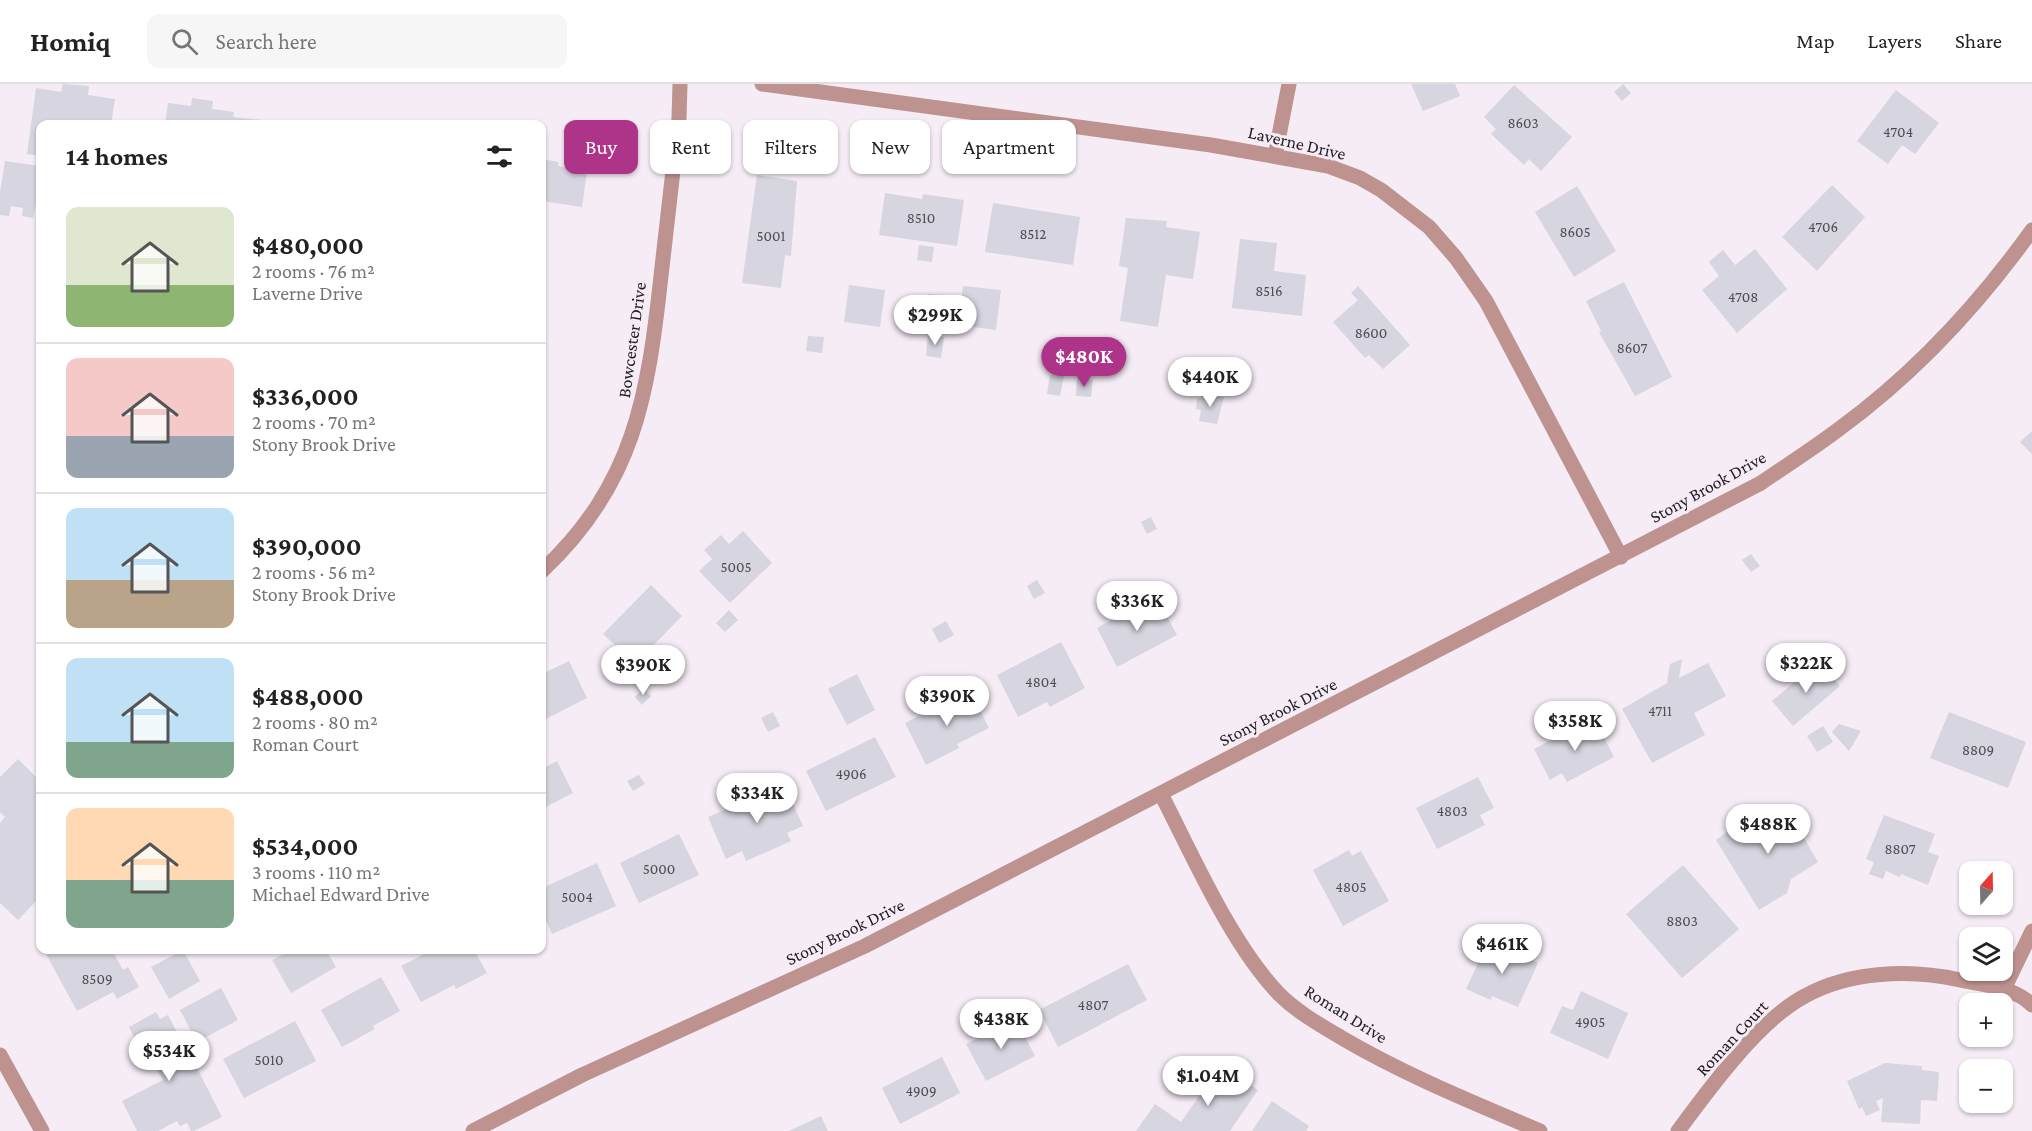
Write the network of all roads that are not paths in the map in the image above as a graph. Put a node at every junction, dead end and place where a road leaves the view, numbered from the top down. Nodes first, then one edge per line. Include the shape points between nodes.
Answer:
1 (680, 84) edge
2 (762, 84) edge
3 (1289, 84) edge
4 (1275, 156) junction
5 (2032, 230) edge
6 (1621, 557) junction
7 (546, 567) edge
8 (1161, 794) junction
9 (2032, 931) edge
10 (2004, 989) junction
11 (2032, 1005) edge
12 (0, 1055) edge
13 (42, 1131) edge
14 (472, 1131) edge
15 (1540, 1131) edge
16 (1678, 1131) edge

1 - 7 street, Bowcester Drive via 654,339 643,405 622,460 600,502 584,526
2 - 4 street, Laverne Drive
3 - 4 street
4 - 6 street, Laverne Drive via 1328,166 1371,184 1422,221 1456,258 1486,301
5 - 6 street, Stony Brook Drive via 1953,326 1841,428 1761,483
6 - 8 street, Stony Brook Drive
8 - 14 street, Stony Brook Drive via 865,946 582,1075
8 - 15 street, Roman Drive via 1217,904 1258,969 1280,994 1314,1021 1380,1059
9 - 10 street
10 - 11 street, Roman Court
10 - 16 street, Roman Court via 1945,977 1897,974 1844,981 1805,995 1755,1036
12 - 13 street

